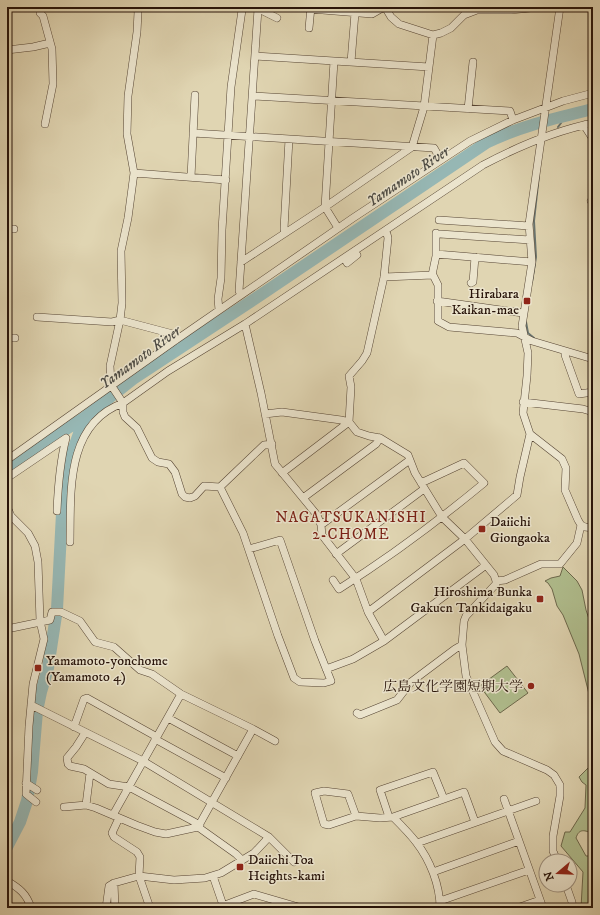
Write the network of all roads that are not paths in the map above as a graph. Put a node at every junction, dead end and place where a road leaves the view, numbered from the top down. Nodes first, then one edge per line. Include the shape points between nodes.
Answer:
1 (40, 7) edge
2 (136, 7) edge
3 (245, 7) edge
4 (384, 7) edge
5 (540, 7) edge
6 (560, 7) edge
7 (257, 8) edge
8 (311, 8) edge
9 (355, 13) junction
10 (277, 18) dead end
11 (309, 28) dead end
12 (433, 35) junction
13 (50, 42) junction
14 (7, 50) edge
15 (255, 56) junction
16 (334, 61) junction
17 (351, 62) junction
18 (473, 62) dead end
19 (429, 67) junction
20 (593, 93) edge
21 (195, 95) dead end
22 (253, 96) junction
23 (331, 101) junction
24 (424, 107) junction
25 (468, 109) junction
26 (545, 109) junction
27 (513, 120) junction
28 (593, 123) edge
29 (45, 124) dead end
30 (584, 125) junction
31 (193, 133) junction
32 (229, 135) junction
33 (250, 136) junction
34 (541, 136) junction
35 (288, 139) junction
36 (593, 139) edge
37 (328, 142) junction
38 (412, 147) junction
39 (441, 160) junction
40 (134, 172) junction
41 (191, 177) junction
42 (226, 180) junction
43 (445, 189) junction
44 (593, 200) edge
45 (593, 203) edge
46 (325, 207) junction
47 (439, 220) dead end
48 (529, 226) junction
49 (338, 228) junction
50 (285, 233) junction
51 (387, 234) junction
52 (530, 240) junction
53 (355, 253) junction
54 (436, 254) junction
55 (475, 257) junction
56 (241, 262) junction
57 (346, 262) dead end
58 (532, 262) junction
59 (432, 275) junction
60 (384, 278) junction
61 (471, 283) dead end
62 (241, 295) junction
63 (437, 301) junction
64 (220, 310) junction
65 (523, 313) junction
66 (37, 318) dead end
67 (120, 320) junction
68 (245, 324) junction
69 (7, 338) edge
70 (15, 338) dead end
71 (524, 338) junction
72 (176, 340) junction
73 (566, 351) junction
74 (593, 359) edge
75 (111, 385) junction
76 (593, 392) edge
77 (523, 402) junction
78 (123, 403) junction
79 (593, 412) edge
80 (265, 414) junction
81 (349, 422) junction
82 (530, 434) junction
83 (380, 438) junction
84 (272, 444) junction
85 (7, 458) edge
86 (410, 461) junction
87 (282, 473) junction
88 (7, 478) edge
89 (423, 486) junction
90 (220, 487) junction
91 (303, 498) junction
92 (7, 507) edge
93 (57, 511) dead end
94 (442, 517) junction
95 (321, 525) junction
96 (581, 525) junction
97 (593, 528) edge
98 (465, 539) junction
99 (70, 542) dead end
100 (249, 549) junction
101 (336, 554) junction
102 (486, 565) junction
103 (356, 579) junction
104 (333, 580) dead end
105 (496, 581) junction
106 (368, 612) junction
107 (40, 621) junction
108 (7, 629) edge
109 (384, 641) junction
110 (462, 645) junction
111 (326, 669) junction
112 (181, 694) junction
113 (31, 705) junction
114 (357, 713) dead end
115 (168, 718) junction
116 (74, 727) junction
117 (253, 729) junction
118 (85, 733) junction
119 (156, 738) junction
120 (275, 741) dead end
121 (238, 756) junction
122 (143, 762) junction
123 (90, 773) junction
124 (226, 778) junction
125 (26, 783) junction
126 (129, 786) junction
127 (37, 790) dead end
128 (504, 798) dead end
129 (444, 799) junction
130 (536, 801) dead end
131 (36, 802) dead end
132 (212, 803) junction
133 (86, 805) junction
134 (64, 807) dead end
135 (508, 810) junction
136 (116, 816) junction
137 (356, 816) junction
138 (391, 817) junction
139 (475, 822) junction
140 (199, 826) junction
141 (269, 838) junction
142 (519, 841) junction
143 (417, 843) junction
144 (554, 853) edge
145 (242, 860) junction
146 (294, 862) dead end
147 (529, 870) junction
148 (433, 872) junction
149 (139, 876) junction
150 (213, 876) junction
151 (7, 881) edge
152 (114, 883) junction
153 (568, 893) edge
154 (540, 900) junction
155 (440, 905) edge
156 (221, 907) edge
157 (32, 908) edge
158 (106, 908) edge
159 (115, 908) edge
160 (150, 908) edge
161 (302, 908) edge
162 (516, 908) edge
163 (543, 908) edge
164 (573, 908) edge

1 - 13 street
2 - 40 street via 138,32 128,96 127,134
3 - 32 street via 242,10 231,87
4 - 9 street via 372,14
4 - 12 street via 399,24
5 - 12 street via 476,10 464,15 451,28
6 - 26 street
7 - 10 street
7 - 15 street
8 - 9 street
8 - 11 street
9 - 17 street
12 - 19 street
13 - 14 street
13 - 29 street via 54,84
15 - 16 street
15 - 22 street
16 - 17 street
16 - 23 street
17 - 19 street
18 - 25 street
19 - 24 street
20 - 26 street
21 - 31 street
22 - 23 street
22 - 33 street
23 - 24 street
23 - 37 street
24 - 25 street
24 - 38 street
25 - 27 street via 510,111
26 - 27 street
26 - 34 street
27 - 39 street via 470,141
28 - 30 street
30 - 34 street
30 - 36 street
31 - 32 street
31 - 41 street
32 - 33 street
32 - 42 street
33 - 35 street
33 - 56 street
34 - 43 street via 483,165
34 - 48 street
35 - 37 street
35 - 50 street
37 - 38 street
37 - 46 street
38 - 39 street via 434,148
38 - 46 street
39 - 49 street
40 - 41 street
40 - 67 street via 121,251
41 - 42 street
42 - 64 street via 218,299
43 - 51 street via 442,196
43 - 53 street
44 - 45 street
46 - 49 street
46 - 50 street
47 - 48 street
48 - 52 street
49 - 62 street
50 - 56 street
51 - 53 street
51 - 60 street
52 - 54 street via 438,233
52 - 58 street
53 - 57 street
53 - 68 street
54 - 55 street
54 - 59 street
55 - 58 street
55 - 61 street
56 - 62 street
58 - 65 street
59 - 60 street
59 - 63 street via 438,285
60 - 81 street via 367,353 349,376
62 - 64 street
63 - 65 street
63 - 71 street via 438,321 449,327 517,334
64 - 72 street
65 - 71 street
66 - 67 street via 112,322
67 - 72 street via 173,334
67 - 75 street via 110,366
68 - 78 street via 168,371
68 - 80 street
69 - 70 street
71 - 73 street
71 - 77 street via 528,353
72 - 75 street
73 - 74 street
73 - 76 street via 565,355 579,394
75 - 78 street
75 - 85 street
77 - 79 street
77 - 82 street via 523,413
78 - 90 street via 125,417 137,428 152,458 169,464 185,497 195,496 204,486
78 - 99 street via 106,412 89,429 78,448 73,468
80 - 81 street via 282,412
80 - 84 street
81 - 83 street via 357,432
81 - 87 street
82 - 96 street via 562,459 566,468 565,490
82 - 98 street via 517,495
83 - 86 street via 408,455
83 - 91 street via 376,444
84 - 87 street via 275,464
84 - 90 street via 264,445
86 - 89 street
86 - 95 street
87 - 91 street
88 - 93 street via 66,438 62,453
89 - 94 street
89 - 94 street via 464,463 484,483
89 - 101 street
90 - 100 street
91 - 95 street via 317,515
92 - 107 street via 35,546
94 - 98 street
94 - 103 street
95 - 101 street via 322,535
96 - 97 street
96 - 105 street via 577,543 560,564 541,564 505,580
98 - 102 street
98 - 106 street
100 - 111 street via 280,540
100 - 111 street via 294,678 300,682 331,681
101 - 103 street
102 - 105 street
102 - 109 street
103 - 104 street via 339,589
103 - 106 street
105 - 110 street via 466,616
106 - 109 street
107 - 108 street
107 - 112 street via 50,620 52,612 61,612 80,621 95,642 114,647 140,670 152,674
107 - 113 street via 44,639 33,684
109 - 111 street via 353,659
110 - 114 street via 411,682 397,700 360,715
110 - 144 street via 466,676 495,742 503,751 547,770 554,775 560,785 553,836
112 - 115 street
112 - 117 street
113 - 116 street
113 - 125 street
115 - 119 street
115 - 121 street
116 - 118 street
116 - 119 street via 87,698
117 - 120 street
117 - 121 street
118 - 122 street
118 - 123 street via 67,758 70,766
119 - 122 street
119 - 124 street
121 - 124 street
122 - 126 street
122 - 132 street
123 - 126 street via 109,784
123 - 133 street
124 - 132 street
125 - 127 street
125 - 131 street via 26,794
126 - 136 street
126 - 140 street
128 - 135 street
129 - 138 street
129 - 138 street via 433,772 380,790
129 - 139 street via 464,792
130 - 135 street
132 - 140 street
132 - 141 street
133 - 134 street
133 - 136 street
135 - 139 street
135 - 142 street
136 - 140 street via 166,834
136 - 149 street via 112,833 137,852 140,857
137 - 137 street via 329,825 324,824 315,793 324,791 348,794
137 - 138 street
138 - 143 street
139 - 143 street
140 - 145 street
141 - 145 street via 254,853
141 - 146 street
142 - 147 street
142 - 148 street
143 - 148 street
145 - 150 street
147 - 154 street
147 - 155 street
148 - 155 street
149 - 150 street via 174,880
149 - 152 street
149 - 160 street
150 - 156 street
151 - 157 street via 24,893
152 - 158 street via 109,886
152 - 159 street
153 - 164 street
154 - 162 street
154 - 163 street
156 - 161 street via 254,894

